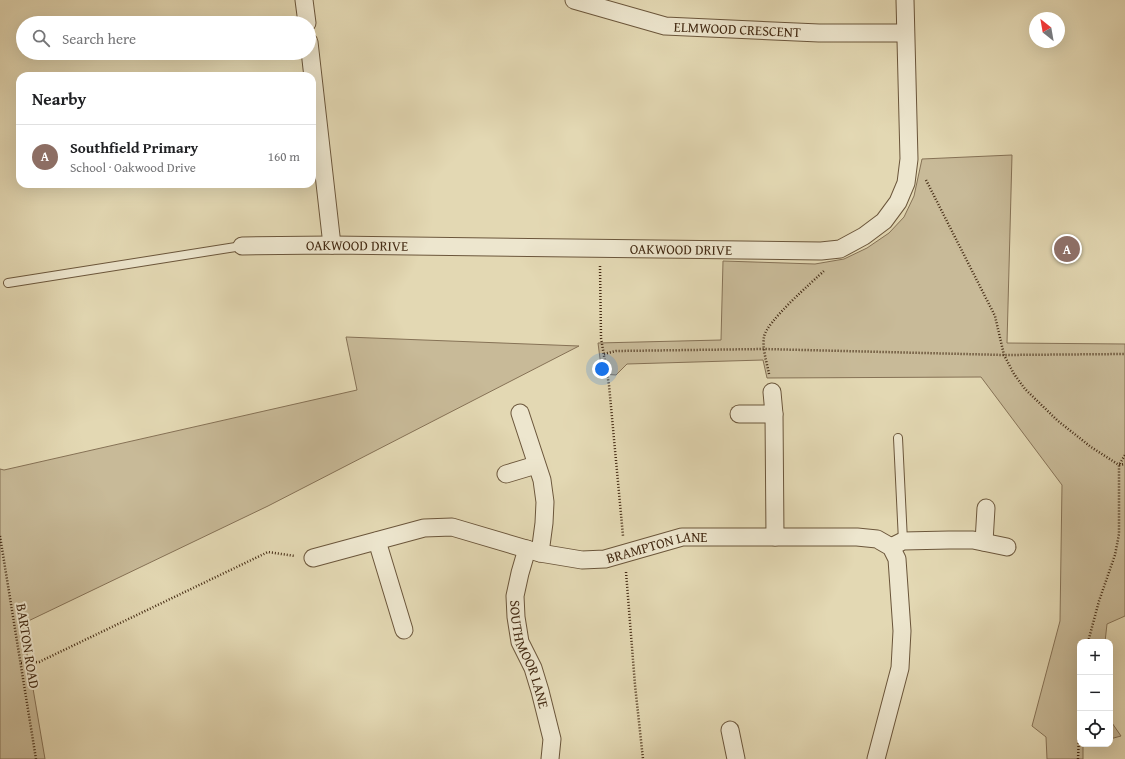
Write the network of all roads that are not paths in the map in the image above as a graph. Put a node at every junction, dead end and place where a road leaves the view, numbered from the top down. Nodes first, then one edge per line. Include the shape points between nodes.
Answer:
1 (304, 0) edge
2 (574, 0) edge
3 (905, 0) edge
4 (306, 16) edge
5 (905, 33) junction
6 (311, 60) edge
7 (312, 72) edge
8 (316, 104) edge
9 (332, 245) junction
10 (242, 246) joint
11 (8, 283) dead end
12 (772, 392) road end
13 (520, 413) dead end
14 (739, 414) dead end
15 (774, 414) junction
16 (898, 438) dead end
17 (536, 465) junction
18 (506, 474) dead end
19 (986, 508) dead end
20 (775, 537) junction
21 (378, 541) junction
22 (984, 542) junction
23 (897, 544) junction
24 (1007, 547) dead end
25 (533, 551) junction
26 (313, 558) road end
27 (404, 630) dead end
28 (730, 730) dead end
29 (550, 759) edge
30 (736, 759) edge
31 (876, 759) edge

1 - 4 street
2 - 5 street, ELMWOOD CRESCENT via 665,26 819,33
3 - 5 street, OAKWOOD DRIVE
5 - 9 street, OAKWOOD DRIVE via 909,159 906,183 898,202 884,221 840,249 814,251
6 - 7 street
8 - 9 street
9 - 10 street, OAKWOOD DRIVE
10 - 11 lane
12 - 15 street
13 - 17 street
14 - 15 street
15 - 20 street
16 - 23 lane
17 - 18 street
17 - 25 street via 542,480 545,502 544,523
19 - 22 street
20 - 23 street, BRAMPTON LANE via 857,537
20 - 25 street, BRAMPTON LANE via 682,537 606,559 582,560
21 - 25 street, BRAMPTON LANE via 424,528 452,527
21 - 26 street, BRAMPTON LANE
21 - 27 street
22 - 23 street, BRAMPTON LANE via 961,540
22 - 24 street, BRAMPTON LANE
23 - 31 street via 902,632 900,668
25 - 29 street, SOUTHMOOR LANE via 520,573 515,596 516,617 520,642 533,668 552,739
28 - 30 street

